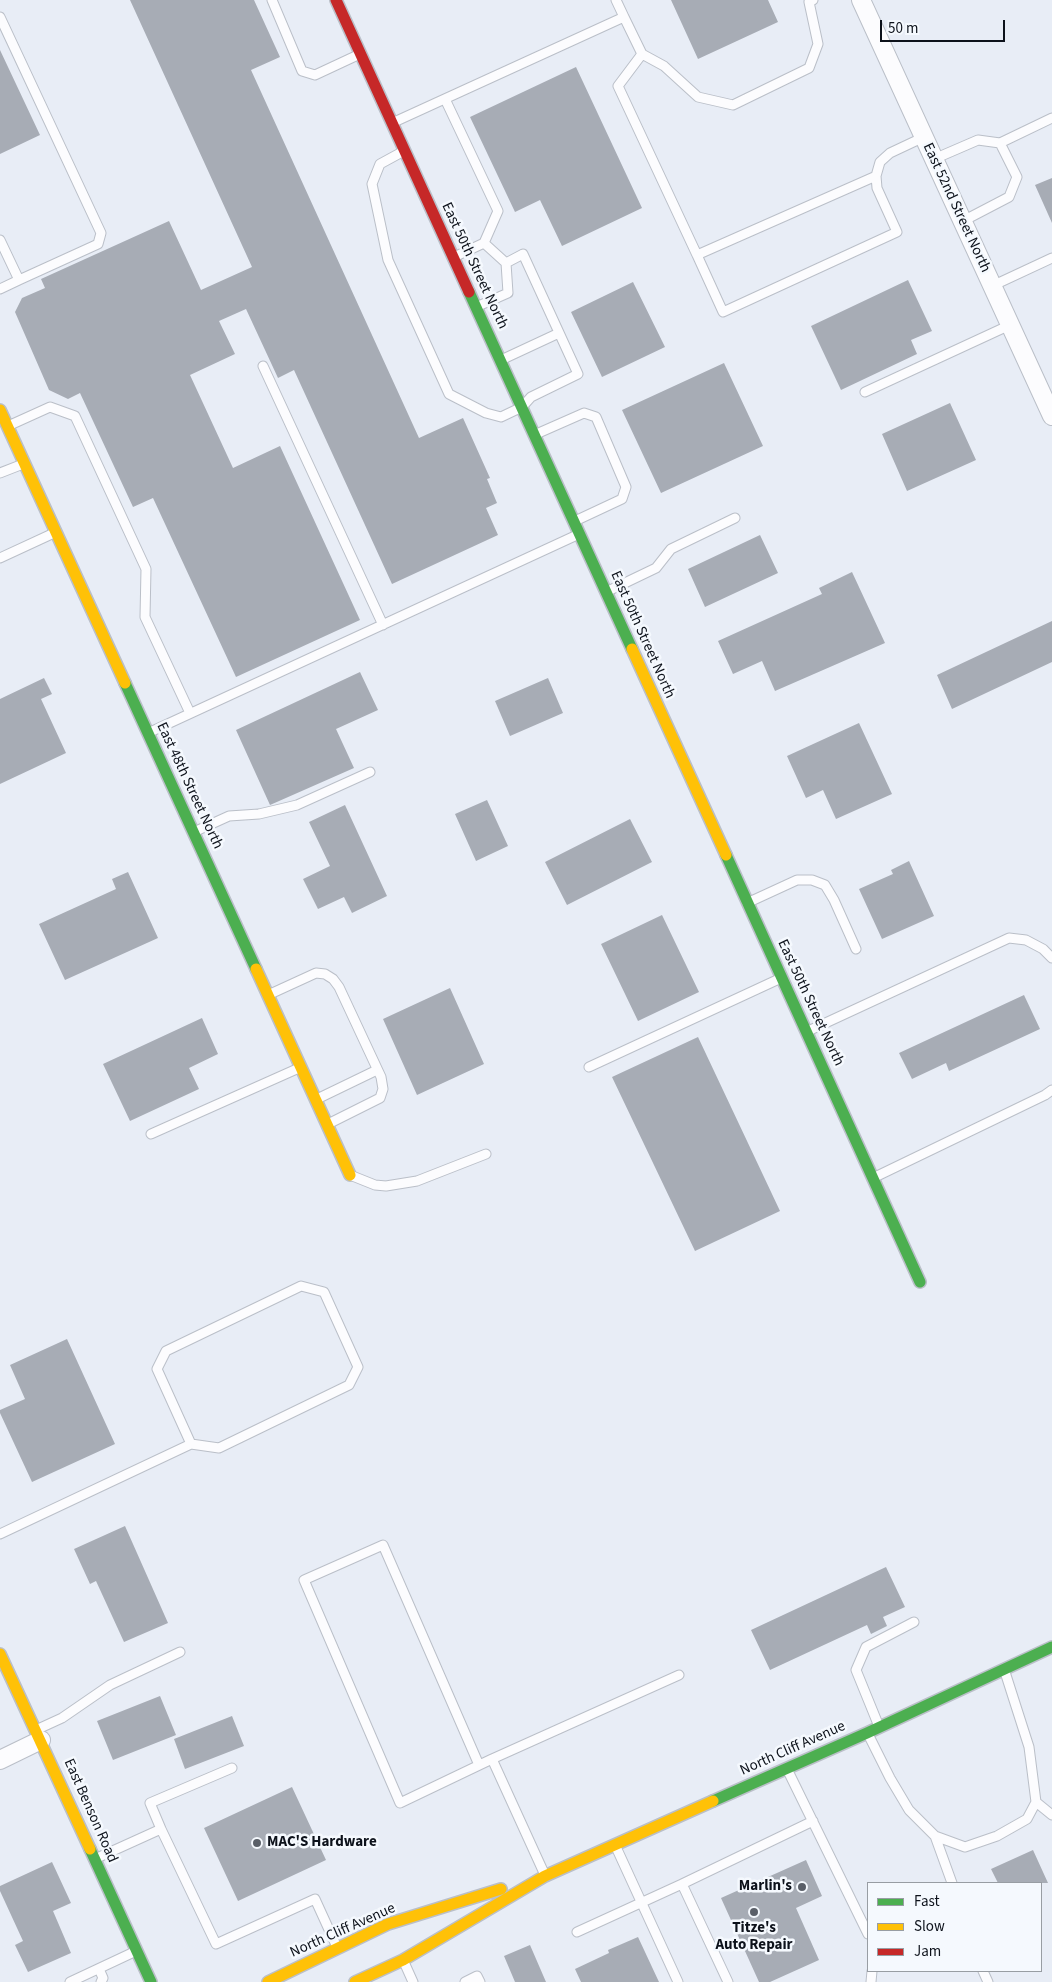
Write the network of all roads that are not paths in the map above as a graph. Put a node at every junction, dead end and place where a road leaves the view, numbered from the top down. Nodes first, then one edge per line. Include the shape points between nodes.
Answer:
1 (272, 0) edge
2 (336, 0) edge
3 (616, 0) edge
4 (861, 0) edge
5 (809, 1) edge
6 (0, 17) edge
7 (624, 17) junction
8 (361, 54) junction
9 (642, 54) junction
10 (445, 99) junction
11 (1052, 118) edge
12 (392, 123) junction
13 (924, 137) junction
14 (1000, 143) junction
15 (405, 151) junction
16 (934, 159) junction
17 (876, 176) junction
18 (962, 221) junction
19 (0, 240) edge
20 (484, 243) junction
21 (697, 255) junction
22 (453, 257) junction
23 (1052, 258) edge
24 (506, 263) junction
25 (19, 280) junction
26 (992, 286) junction
27 (0, 289) edge
28 (476, 307) junction
29 (1010, 325) junction
30 (559, 333) junction
31 (500, 360) junction
32 (263, 366) dead end
33 (865, 392) dead end
34 (522, 407) junction
35 (0, 410) edge
36 (1052, 416) edge
37 (8, 426) junction
38 (534, 435) junction
39 (24, 463) junction
40 (0, 473) edge
41 (736, 518) dead end
42 (574, 521) junction
43 (56, 533) junction
44 (579, 534) junction
45 (0, 558) edge
46 (606, 592) junction
47 (384, 625) junction
48 (190, 713) junction
49 (148, 733) junction
50 (370, 772) dead end
51 (193, 832) junction
52 (747, 903) junction
53 (856, 949) dead end
54 (1052, 958) edge
55 (782, 978) junction
56 (268, 995) junction
57 (806, 1032) junction
58 (301, 1067) junction
59 (589, 1067) dead end
60 (378, 1070) junction
61 (1052, 1090) edge
62 (316, 1100) junction
63 (327, 1124) junction
64 (152, 1134) dead end
65 (486, 1154) dead end
66 (350, 1175) joint
67 (873, 1178) junction
68 (920, 1282) dead end
69 (191, 1444) junction
70 (0, 1534) edge
71 (914, 1622) dead end
72 (1052, 1648) edge
73 (180, 1652) dead end
74 (0, 1654) edge
75 (1004, 1670) junction
76 (679, 1675) dead end
77 (879, 1727) junction
78 (867, 1733) junction
79 (39, 1735) junction
80 (0, 1760) edge
81 (492, 1760) junction
82 (480, 1765) junction
83 (232, 1768) dead end
84 (787, 1768) junction
85 (1036, 1802) junction
86 (1052, 1816) edge
87 (813, 1821) junction
88 (161, 1829) junction
89 (935, 1836) junction
90 (615, 1845) junction
91 (95, 1859) junction
92 (545, 1876) junction
93 (952, 1882) edge
94 (682, 1884) junction
95 (642, 1902) junction
96 (577, 1932) dead end
97 (867, 1932) edge
98 (338, 1948) junction
99 (137, 1951) junction
100 (403, 1960) junction
101 (99, 1969) junction
102 (100, 1981) edge
103 (70, 1982) edge
104 (151, 1982) edge
105 (268, 1982) edge
106 (355, 1982) edge
107 (413, 1982) edge
108 (466, 1982) edge
109 (480, 1982) edge
110 (678, 1982) edge
111 (728, 1982) edge

1 - 8 lane via 302,71 315,75
2 - 8 street, East 50th Street North
3 - 7 lane
4 - 13 street, East 52nd Street North
5 - 9 lane via 818,44 809,68 733,104 698,97 664,66
6 - 25 lane via 101,233 98,244
7 - 9 lane
7 - 10 lane
8 - 12 street, East 50th Street North
9 - 21 lane via 618,86
10 - 12 lane
10 - 20 lane via 498,211
11 - 14 lane
12 - 15 street, East 50th Street North
13 - 16 street, East 52nd Street North
13 - 17 lane via 890,153 880,162
14 - 16 lane via 978,140
14 - 18 lane via 1017,178 1009,197
15 - 22 street, East 50th Street North
15 - 34 lane via 380,164 372,184 388,260 449,394 501,417
16 - 18 street, East 52nd Street North
17 - 21 lane
17 - 21 lane via 877,188 897,232 723,312
18 - 26 street, East 52nd Street North
19 - 25 lane
20 - 22 lane
20 - 24 lane
22 - 28 street, East 50th Street North
23 - 26 lane
24 - 28 lane via 508,293
24 - 30 lane via 523,254
25 - 27 lane
26 - 29 street, East 52nd Street North
28 - 31 street, East 50th Street North
29 - 33 lane
29 - 36 street, East 52nd Street North
30 - 31 lane
30 - 34 lane via 578,374 531,397
31 - 34 street, East 50th Street North
32 - 47 lane
34 - 38 street, East 50th Street North
35 - 37 street, East 48th Street North
37 - 39 street, East 48th Street North
37 - 48 lane via 50,407 75,416 146,569 146,618
38 - 42 street, East 50th Street North
38 - 42 lane via 584,413 596,417 626,487 622,500
39 - 40 lane
39 - 43 street, East 48th Street North
41 - 46 lane via 671,549 656,568
42 - 44 street, East 50th Street North
43 - 45 lane
43 - 49 street, East 48th Street North
44 - 46 street, East 50th Street North
44 - 47 lane
46 - 52 street, East 50th Street North
47 - 48 lane
48 - 49 lane
49 - 51 street, East 48th Street North
50 - 51 lane via 297,806 230,816
51 - 56 street, East 48th Street North
52 - 53 lane via 797,880 812,880 824,885
52 - 55 street, East 50th Street North
54 - 57 lane via 1026,940 1009,938
55 - 57 street, East 50th Street North
55 - 59 lane
56 - 58 street, East 48th Street North
56 - 60 lane via 316,973 333,979
57 - 67 street, East 50th Street North
58 - 62 street, East 48th Street North
58 - 64 lane
60 - 62 lane
60 - 63 lane via 383,1089 380,1098
61 - 67 lane
62 - 63 street, East 48th Street North
63 - 66 street, East 48th Street North
65 - 66 lane via 417,1181 386,1186
67 - 68 street, East 50th Street North
69 - 69 lane via 219,1448 349,1385 358,1367 324,1292 301,1286 166,1351 156,1370
69 - 70 lane
71 - 77 lane via 866,1647 856,1670
72 - 75 street, North Cliff Avenue
73 - 79 lane via 110,1685
74 - 79 street, East Benson Road
75 - 77 street, North Cliff Avenue
75 - 85 lane via 1029,1747
76 - 81 lane
77 - 78 street, North Cliff Avenue
78 - 84 street, North Cliff Avenue
78 - 89 lane via 909,1810
79 - 80 street
79 - 91 street, East Benson Road
81 - 82 lane
81 - 92 lane
82 - 82 lane via 400,1803 304,1580 383,1545
83 - 88 lane via 150,1803
84 - 87 lane
84 - 90 street, North Cliff Avenue
85 - 86 lane
85 - 89 lane via 1027,1819 997,1836 965,1847
87 - 94 lane
87 - 97 lane
88 - 91 lane
88 - 98 lane via 216,1944 315,1899
89 - 93 lane
90 - 92 street, North Cliff Avenue
90 - 95 lane
91 - 99 street, East Benson Road
92 - 98 street, North Cliff Avenue via 388,1924
92 - 100 street, North Cliff Avenue
94 - 95 lane
94 - 111 lane
95 - 96 lane
95 - 110 lane
98 - 105 street, North Cliff Avenue
99 - 101 lane
99 - 104 street, East Benson Road
100 - 106 street, North Cliff Avenue
100 - 107 lane
101 - 102 lane
101 - 103 lane
108 - 109 lane via 477,1976

